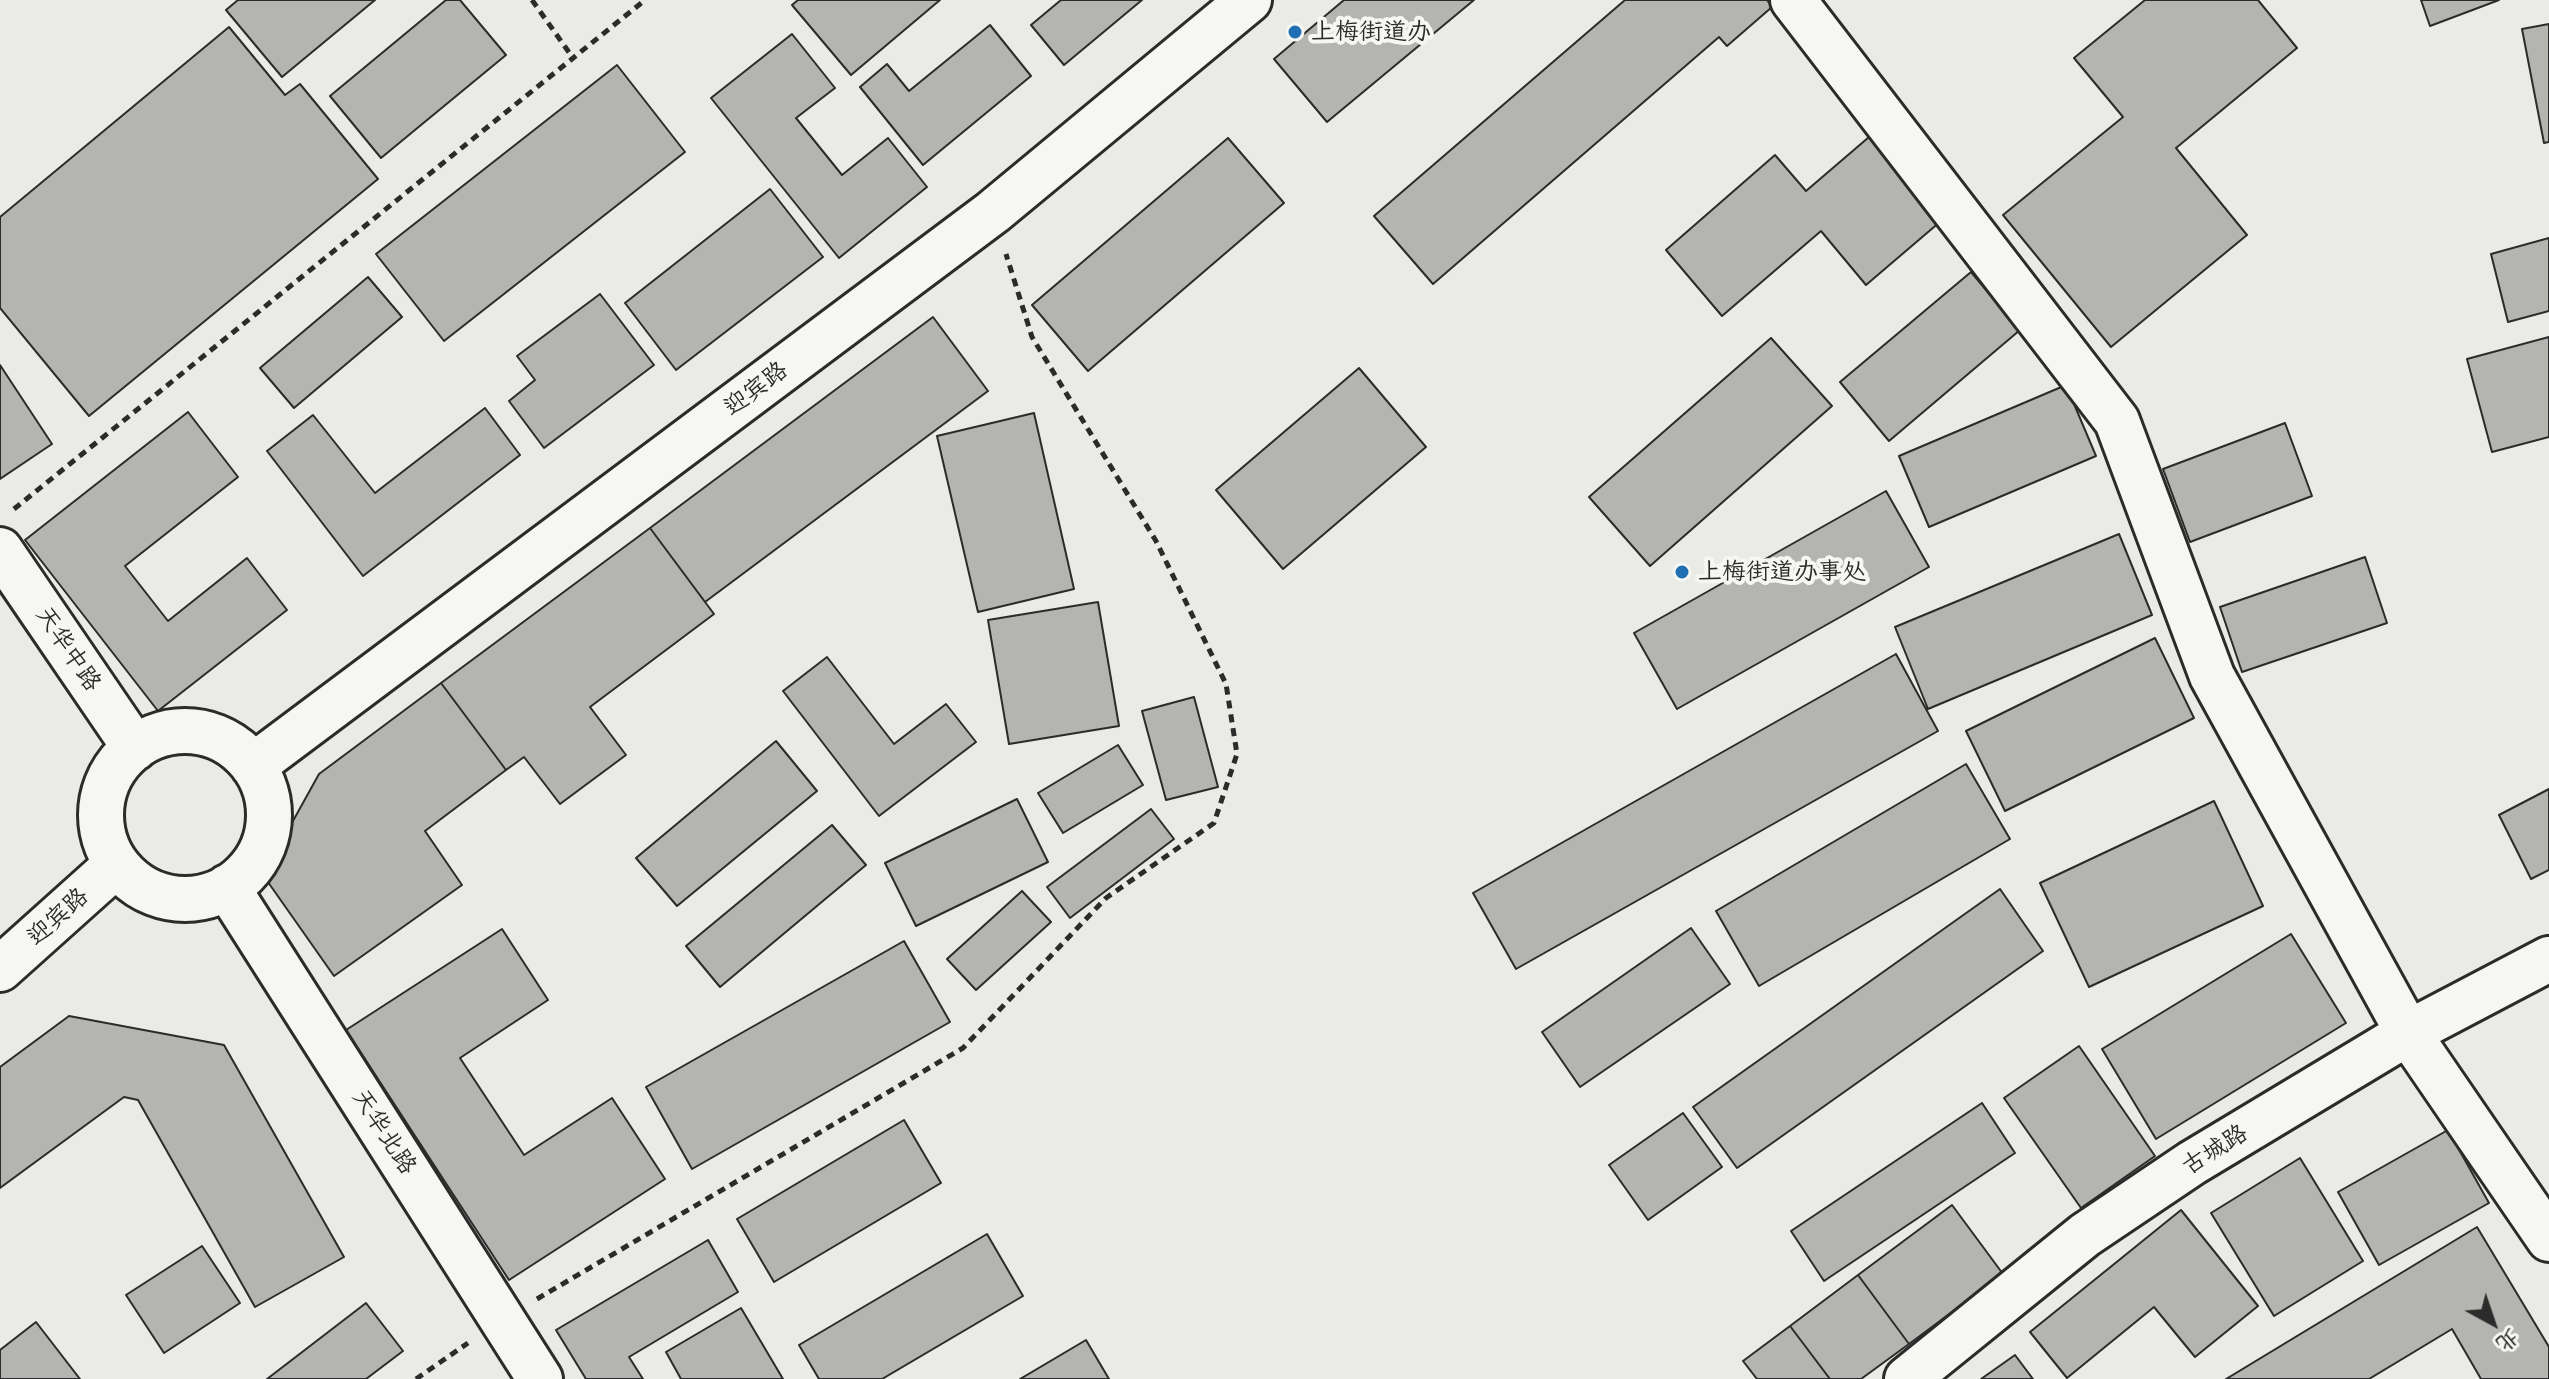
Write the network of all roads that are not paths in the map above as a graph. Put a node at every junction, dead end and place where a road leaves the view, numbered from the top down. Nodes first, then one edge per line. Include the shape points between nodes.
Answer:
1 (1249, 0) edge
2 (1793, 0) edge
3 (6, 530) edge
4 (135, 748) junction
5 (253, 766) junction
6 (116, 865) junction
7 (227, 887) junction
8 (2549, 959) edge
9 (0, 969) edge
10 (2408, 1033) junction
11 (2549, 1239) edge
12 (540, 1379) edge
13 (1907, 1379) edge

1 - 5 street, 迎宾路 via 993,212
2 - 10 street via 2117,421 2212,676
3 - 4 street, 天华中路
4 - 5 street via 167,732 195,731 222,739
4 - 6 street via 106,785 100,812 104,840
5 - 7 street via 268,803 268,830 258,856
6 - 7 street via 137,885 162,897 190,899
6 - 9 street, 迎宾路
7 - 12 street, 天华北路
8 - 10 street, 古城路
10 - 11 street
10 - 13 street, 古城路 via 2192,1163 2085,1235

